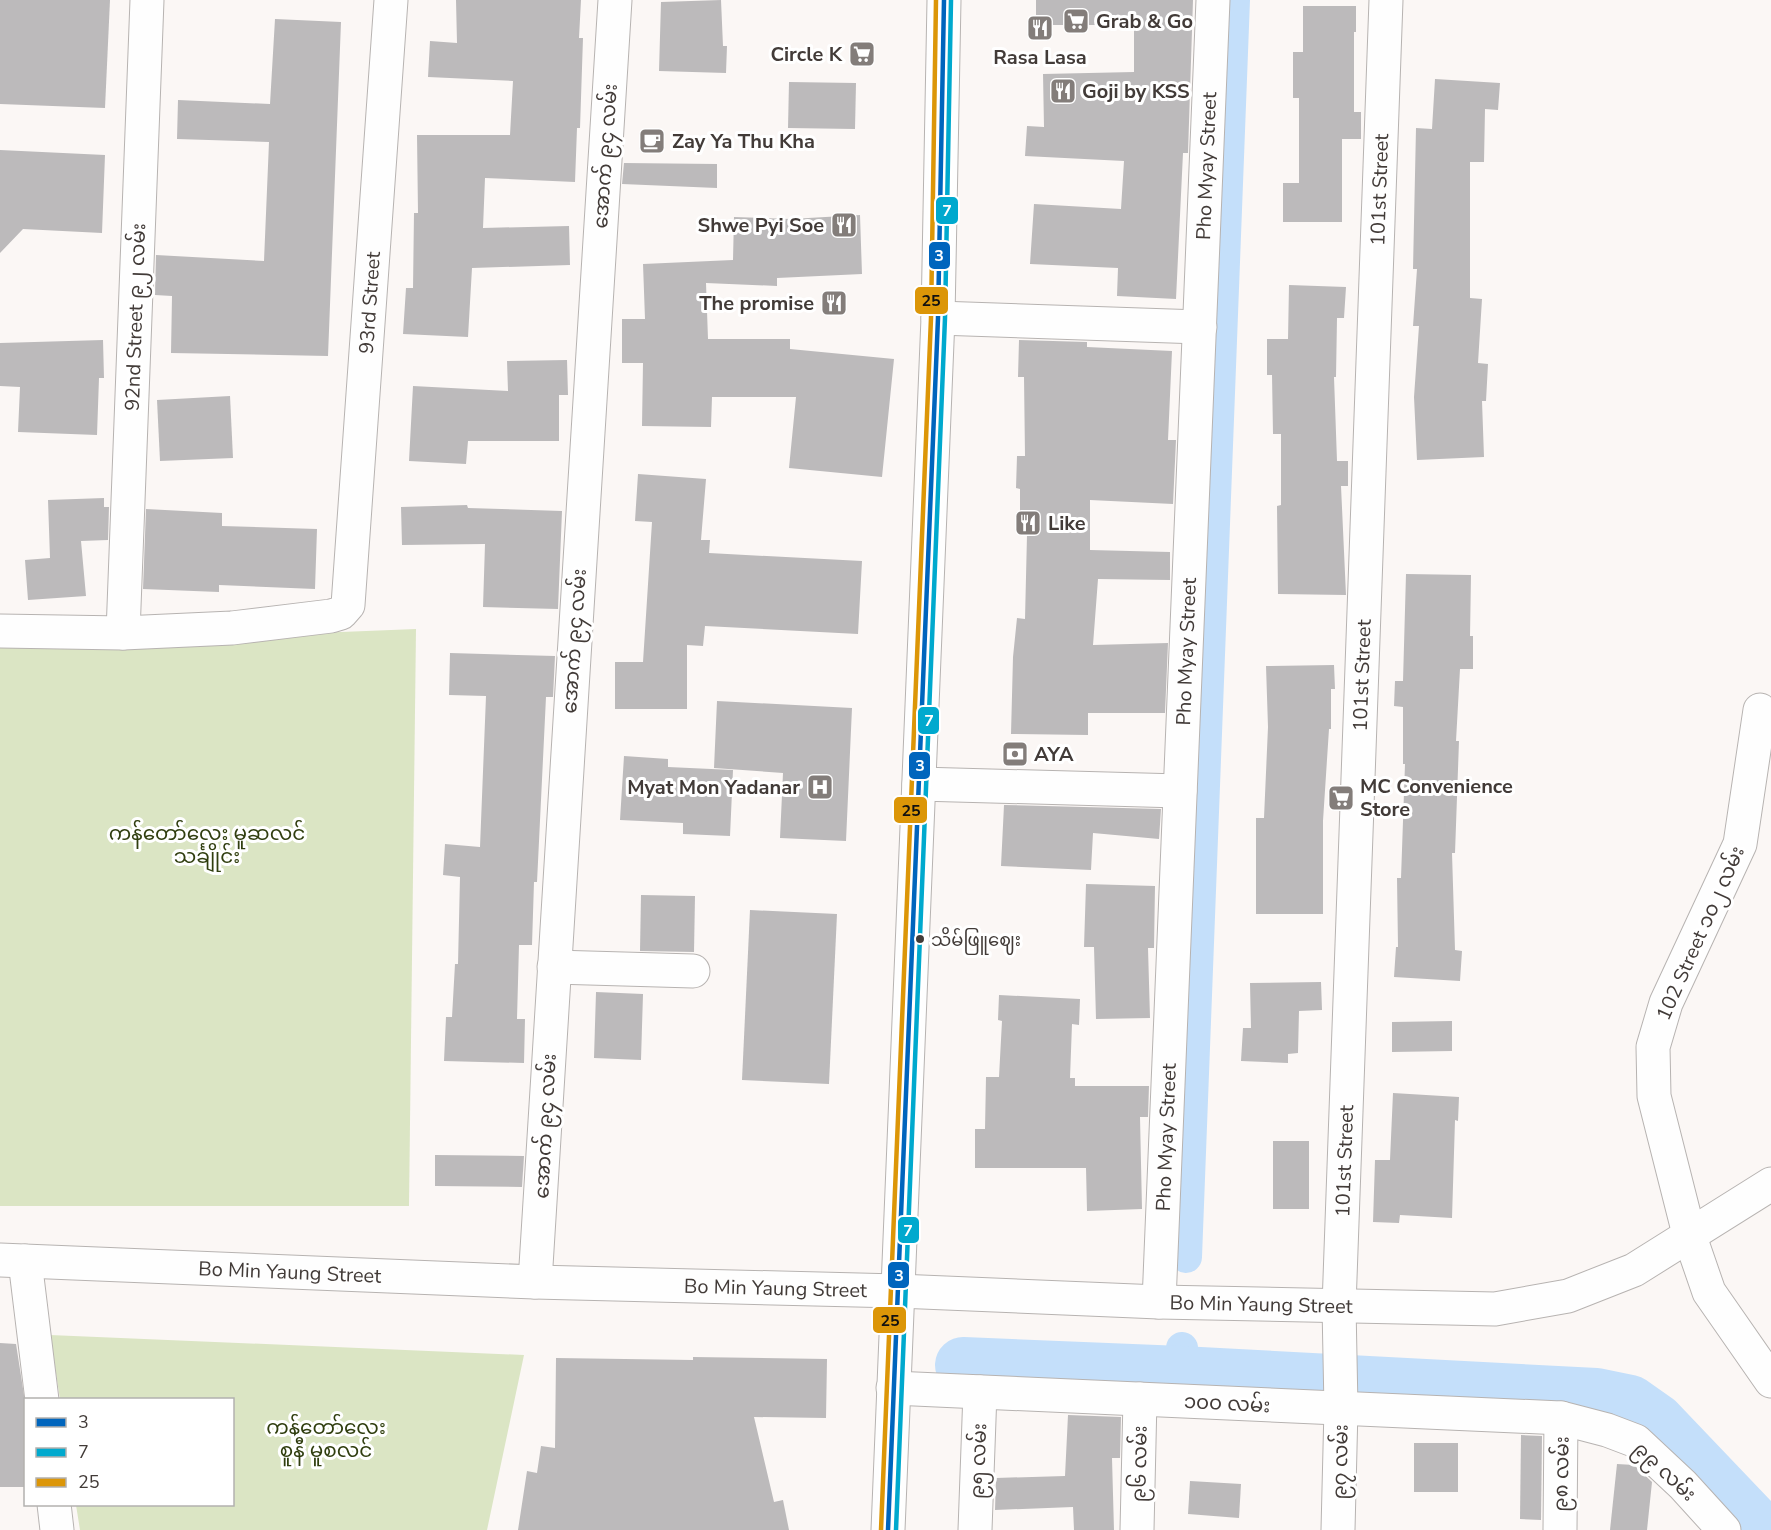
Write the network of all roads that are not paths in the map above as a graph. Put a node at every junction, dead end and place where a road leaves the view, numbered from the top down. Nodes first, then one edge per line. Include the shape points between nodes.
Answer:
1 (147, 0) edge
2 (391, 0) edge
3 (615, 0) edge
4 (944, 0) edge
5 (1214, 0) edge
6 (1386, 0) edge
7 (938, 318) junction
8 (1200, 327) junction
9 (0, 631) edge
10 (123, 633) junction
11 (1760, 710) dead end
12 (919, 784) junction
13 (1180, 791) junction
14 (554, 967) junction
15 (693, 971) dead end
16 (1771, 1184) edge
17 (1689, 1234) junction
18 (13, 1261) edge
19 (535, 1282) junction
20 (898, 1291) junction
21 (1159, 1302) junction
22 (1339, 1306) junction
23 (1340, 1350) joint
24 (1771, 1381) edge
25 (893, 1388) junction
26 (981, 1392) junction
27 (42, 1398) edge
28 (1140, 1399) junction
29 (1341, 1401) junction
30 (1561, 1418) junction
31 (54, 1506) edge
32 (57, 1530) edge
33 (888, 1530) edge
34 (975, 1530) edge
35 (1137, 1530) edge
36 (1338, 1530) edge
37 (1560, 1530) edge
38 (1724, 1530) edge

1 - 10 street, 92nd Street ၉၂ လမ်း
2 - 10 street, 93rd Street via 348,605 331,616 232,628
3 - 14 street, အောက် ၉၄ လမ်း
4 - 7 street
5 - 8 street, Pho Myay Street
6 - 22 street, 101st Street
7 - 8 street
7 - 12 street
8 - 13 street, Pho Myay Street
9 - 10 street
11 - 17 street, 102 Street ၁၀၂ လမ်း via 1740,844 1666,1003 1653,1047 1654,1096
12 - 13 street
12 - 20 street
13 - 21 street, Pho Myay Street
14 - 15 street
14 - 19 street, အောက် ၉၄ လမ်း
16 - 17 street, Bo Min Yaung Street
17 - 22 street, Bo Min Yaung Street via 1634,1270 1568,1296 1496,1309
17 - 24 street, 102 Street ၁၀၂ လမ်း via 1709,1292
18 - 19 street, Bo Min Yaung Street
18 - 27 street
19 - 20 street, Bo Min Yaung Street
20 - 21 street, Bo Min Yaung Street
20 - 25 street
21 - 22 street, Bo Min Yaung Street
22 - 23 street, 101st Street
23 - 29 street, ၉၇ လမ်း
25 - 26 street, ၁၀၀ လမ်း
25 - 33 street
26 - 28 street, ၁၀၀ လမ်း
26 - 34 street, ၉၅ လမ်း
28 - 29 street, ၁၀၀ လမ်း
28 - 35 street, ၉၆ လမ်း
29 - 30 street, ၁၀၀ လမ်း
29 - 36 street, ၉၇ လမ်း
30 - 37 street, ၉၈ လမ်း
30 - 38 street, ၉၉ လမ်း via 1636,1441
31 - 32 street

